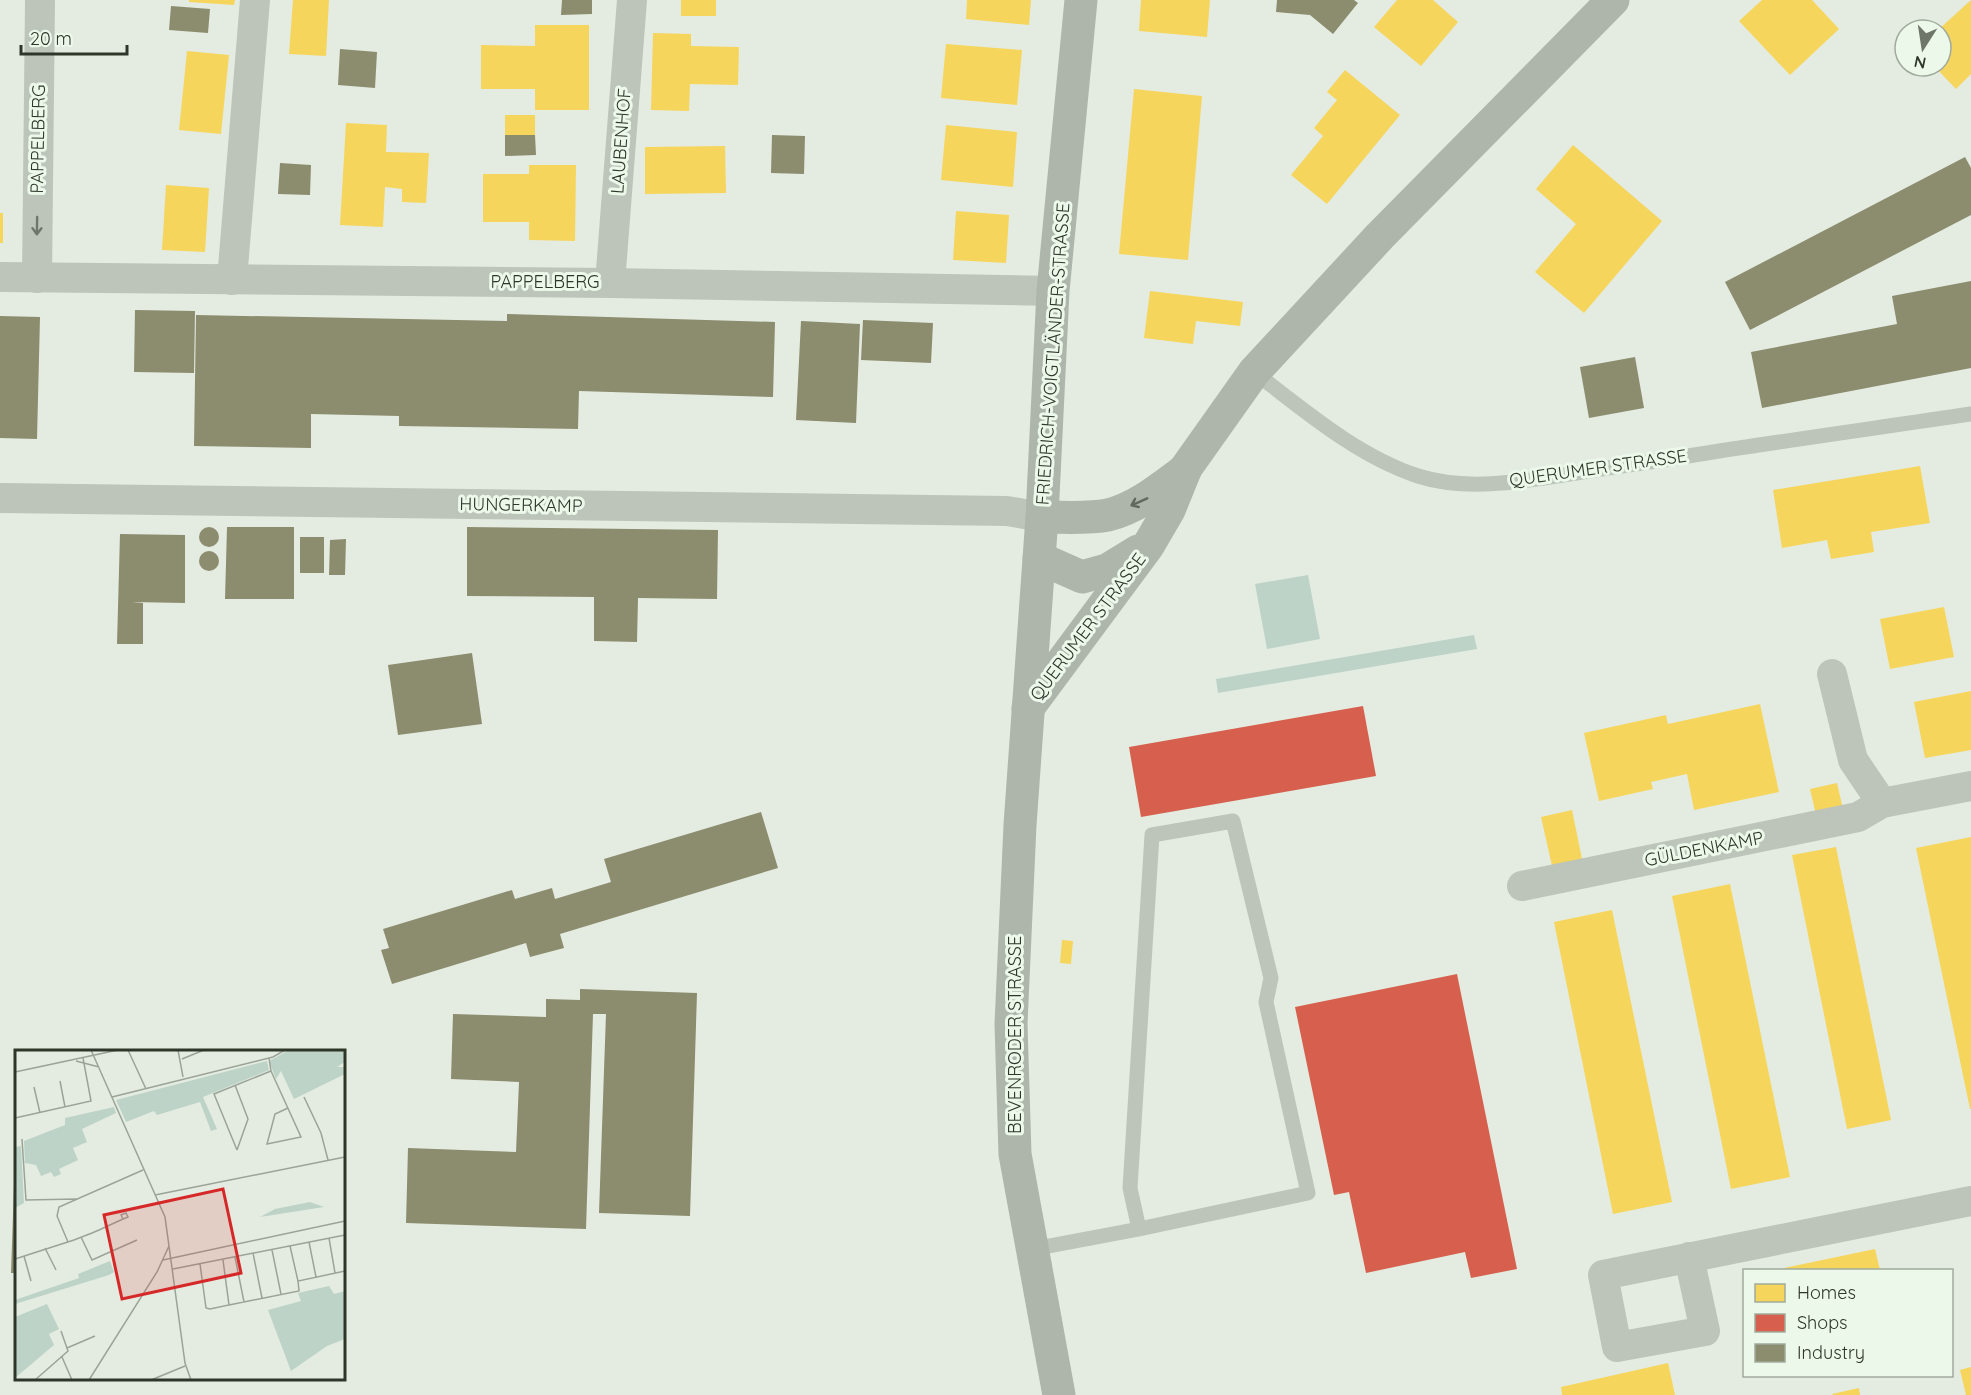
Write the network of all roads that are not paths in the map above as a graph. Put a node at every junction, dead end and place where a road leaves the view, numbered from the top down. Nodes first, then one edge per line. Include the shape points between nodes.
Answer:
1 (40, 0) edge
2 (255, 0) edge
3 (632, 0) edge
4 (1081, 0) edge
5 (1612, 0) edge
6 (0, 277) edge
7 (37, 278) junction
8 (232, 280) junction
9 (610, 283) junction
10 (1053, 291) junction
11 (1254, 372) junction
12 (1971, 414) edge
13 (1186, 468) junction
14 (0, 498) edge
15 (1042, 517) junction
16 (1148, 546) junction
17 (1039, 558) junction
18 (1833, 674) dead end
19 (1028, 708) junction
20 (1971, 786) edge
21 (1882, 803) junction
22 (1522, 886) dead end
23 (1971, 1201) edge
24 (1139, 1229) junction
25 (1033, 1249) junction
26 (1689, 1257) dead end
27 (1059, 1395) edge

1 -> 7 street, PAPPELBERG
2 - 8 street
3 - 9 street, LAUBENHOF
4 - 10 main road, FRIEDRICH-VOIGTLÄNDER-STRASSE
5 - 11 main road, QUERUMER STRASSE via 1380,236
6 - 7 street, PAPPELBERG
7 - 8 street, PAPPELBERG
8 - 9 street, PAPPELBERG
9 - 10 street, PAPPELBERG
10 - 15 main road, FRIEDRICH-VOIGTLÄNDER-STRASSE
11 - 12 lane, QUERUMER STRASSE via 1340,436 1377,457 1418,476 1473,484 1526,480
11 - 13 main road, QUERUMER STRASSE
13 -> 15 main road, QUERUMER STRASSE via 1147,498 1110,514
13 - 16 main road, QUERUMER STRASSE
14 - 15 street, HUNGERKAMP via 1007,511
15 - 17 main road, FRIEDRICH-VOIGTLÄNDER-STRASSE
16 - 17 main road, QUERUMER STRASSE via 1107,570 1082,577
16 - 19 main road, QUERUMER STRASSE
17 - 19 main road, FRIEDRICH-VOIGTLÄNDER-STRASSE
18 - 21 street via 1853,760
19 - 25 main road, BEVENRODER STRASSE via 1011,1024 1015,1154
20 - 21 street, GÜLDENKAMP
21 - 22 street, GÜLDENKAMP via 1858,817
23 - 26 street
24 - 24 lane via 1308,1193 1266,1002 1271,978 1233,821 1152,835 1130,1188
24 - 25 lane
25 - 27 main road, BEVENRODER STRASSE

